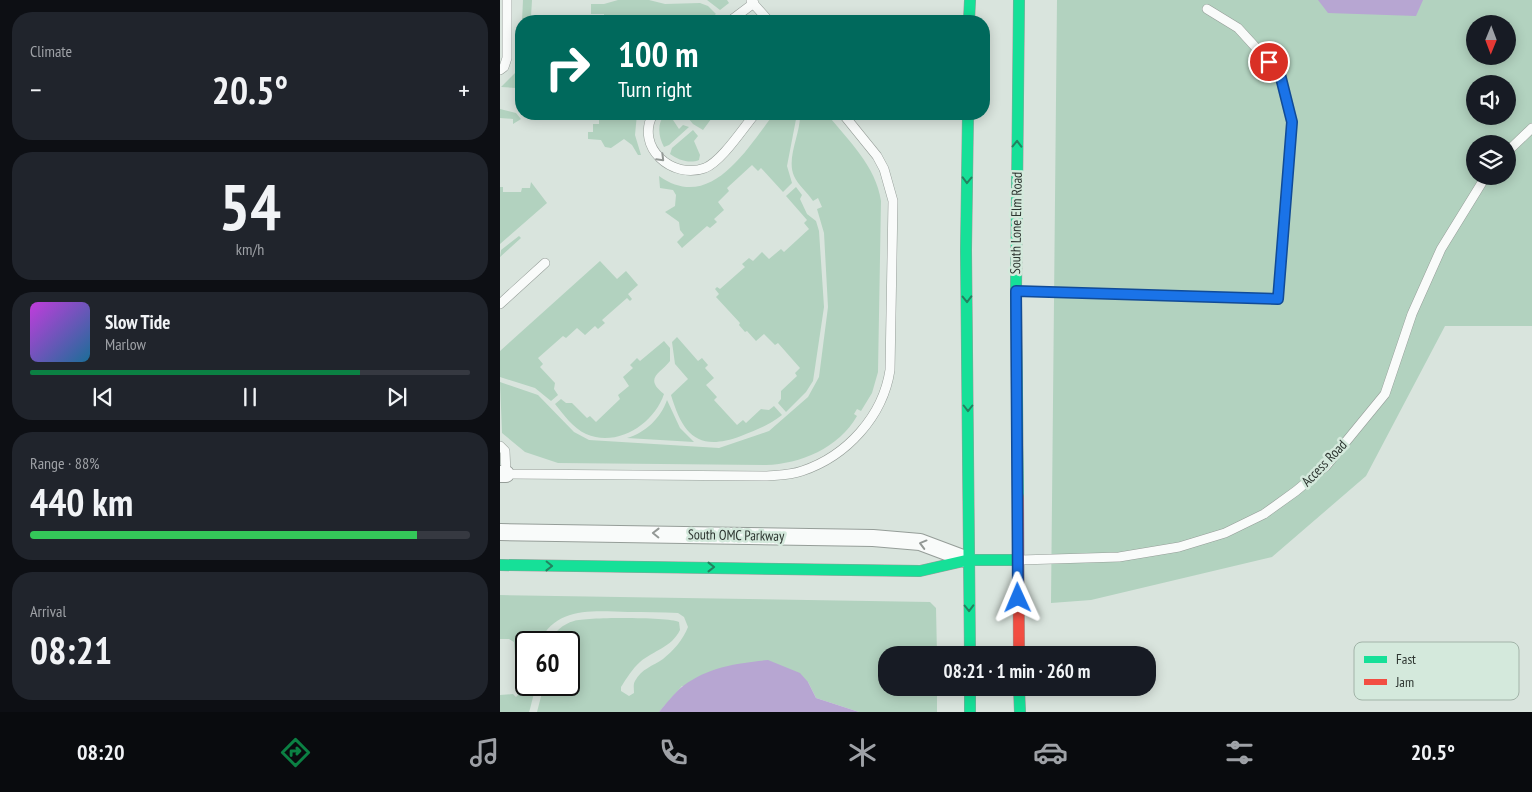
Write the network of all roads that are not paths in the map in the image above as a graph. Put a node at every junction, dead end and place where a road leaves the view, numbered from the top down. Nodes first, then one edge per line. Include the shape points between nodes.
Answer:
1 (507, 0) edge
2 (970, 0) edge
3 (1019, 0) edge
4 (752, 2) edge
5 (1207, 9) dead end
6 (737, 15) edge
7 (764, 15) edge
8 (970, 15) edge
9 (500, 70) edge
10 (650, 120) edge
11 (750, 120) edge
12 (848, 120) edge
13 (968, 120) edge
14 (1532, 128) edge
15 (1516, 143) edge
16 (1480, 185) edge
17 (545, 263) dead end
18 (1016, 291) junction
19 (500, 304) edge
20 (500, 446) edge
21 (503, 474) edge
22 (500, 532) edge
23 (968, 560) junction
24 (1018, 560) junction
25 (500, 565) edge
26 (970, 646) edge
27 (1019, 646) edge
28 (970, 696) edge
29 (1019, 696) edge
30 (970, 712) edge
31 (1020, 712) edge

1 - 9 lane via 507,58
2 - 8 main road
18 -> 3 main road, South Lone Elm Road
4 - 6 lane
4 - 7 lane
5 - 18 lane via 1238,28 1280,74 1292,122 1278,299
10 -> 11 lane via 649,133 655,154 673,168 684,171 707,167
12 - 21 lane via 884,169 893,201 890,370 880,403 862,430 818,463 785,475
13 -> 23 main road
14 - 15 lane
16 - 24 lane, Access Road via 1441,249 1412,314 1385,394 1326,466 1296,491 1264,514 1225,533 1179,547 1119,557
17 - 19 lane
18 - 24 main road, South Lone Elm Road
20 - 21 lane via 505,451
23 -> 22 street, South OMC Parkway via 920,542 873,538
23 - 24 main road, South OMC Parkway
25 -> 23 main road, South OMC Parkway via 920,571
23 -> 26 main road
24 - 27 main road, South Lone Elm Road
28 - 30 main road
29 - 31 main road

